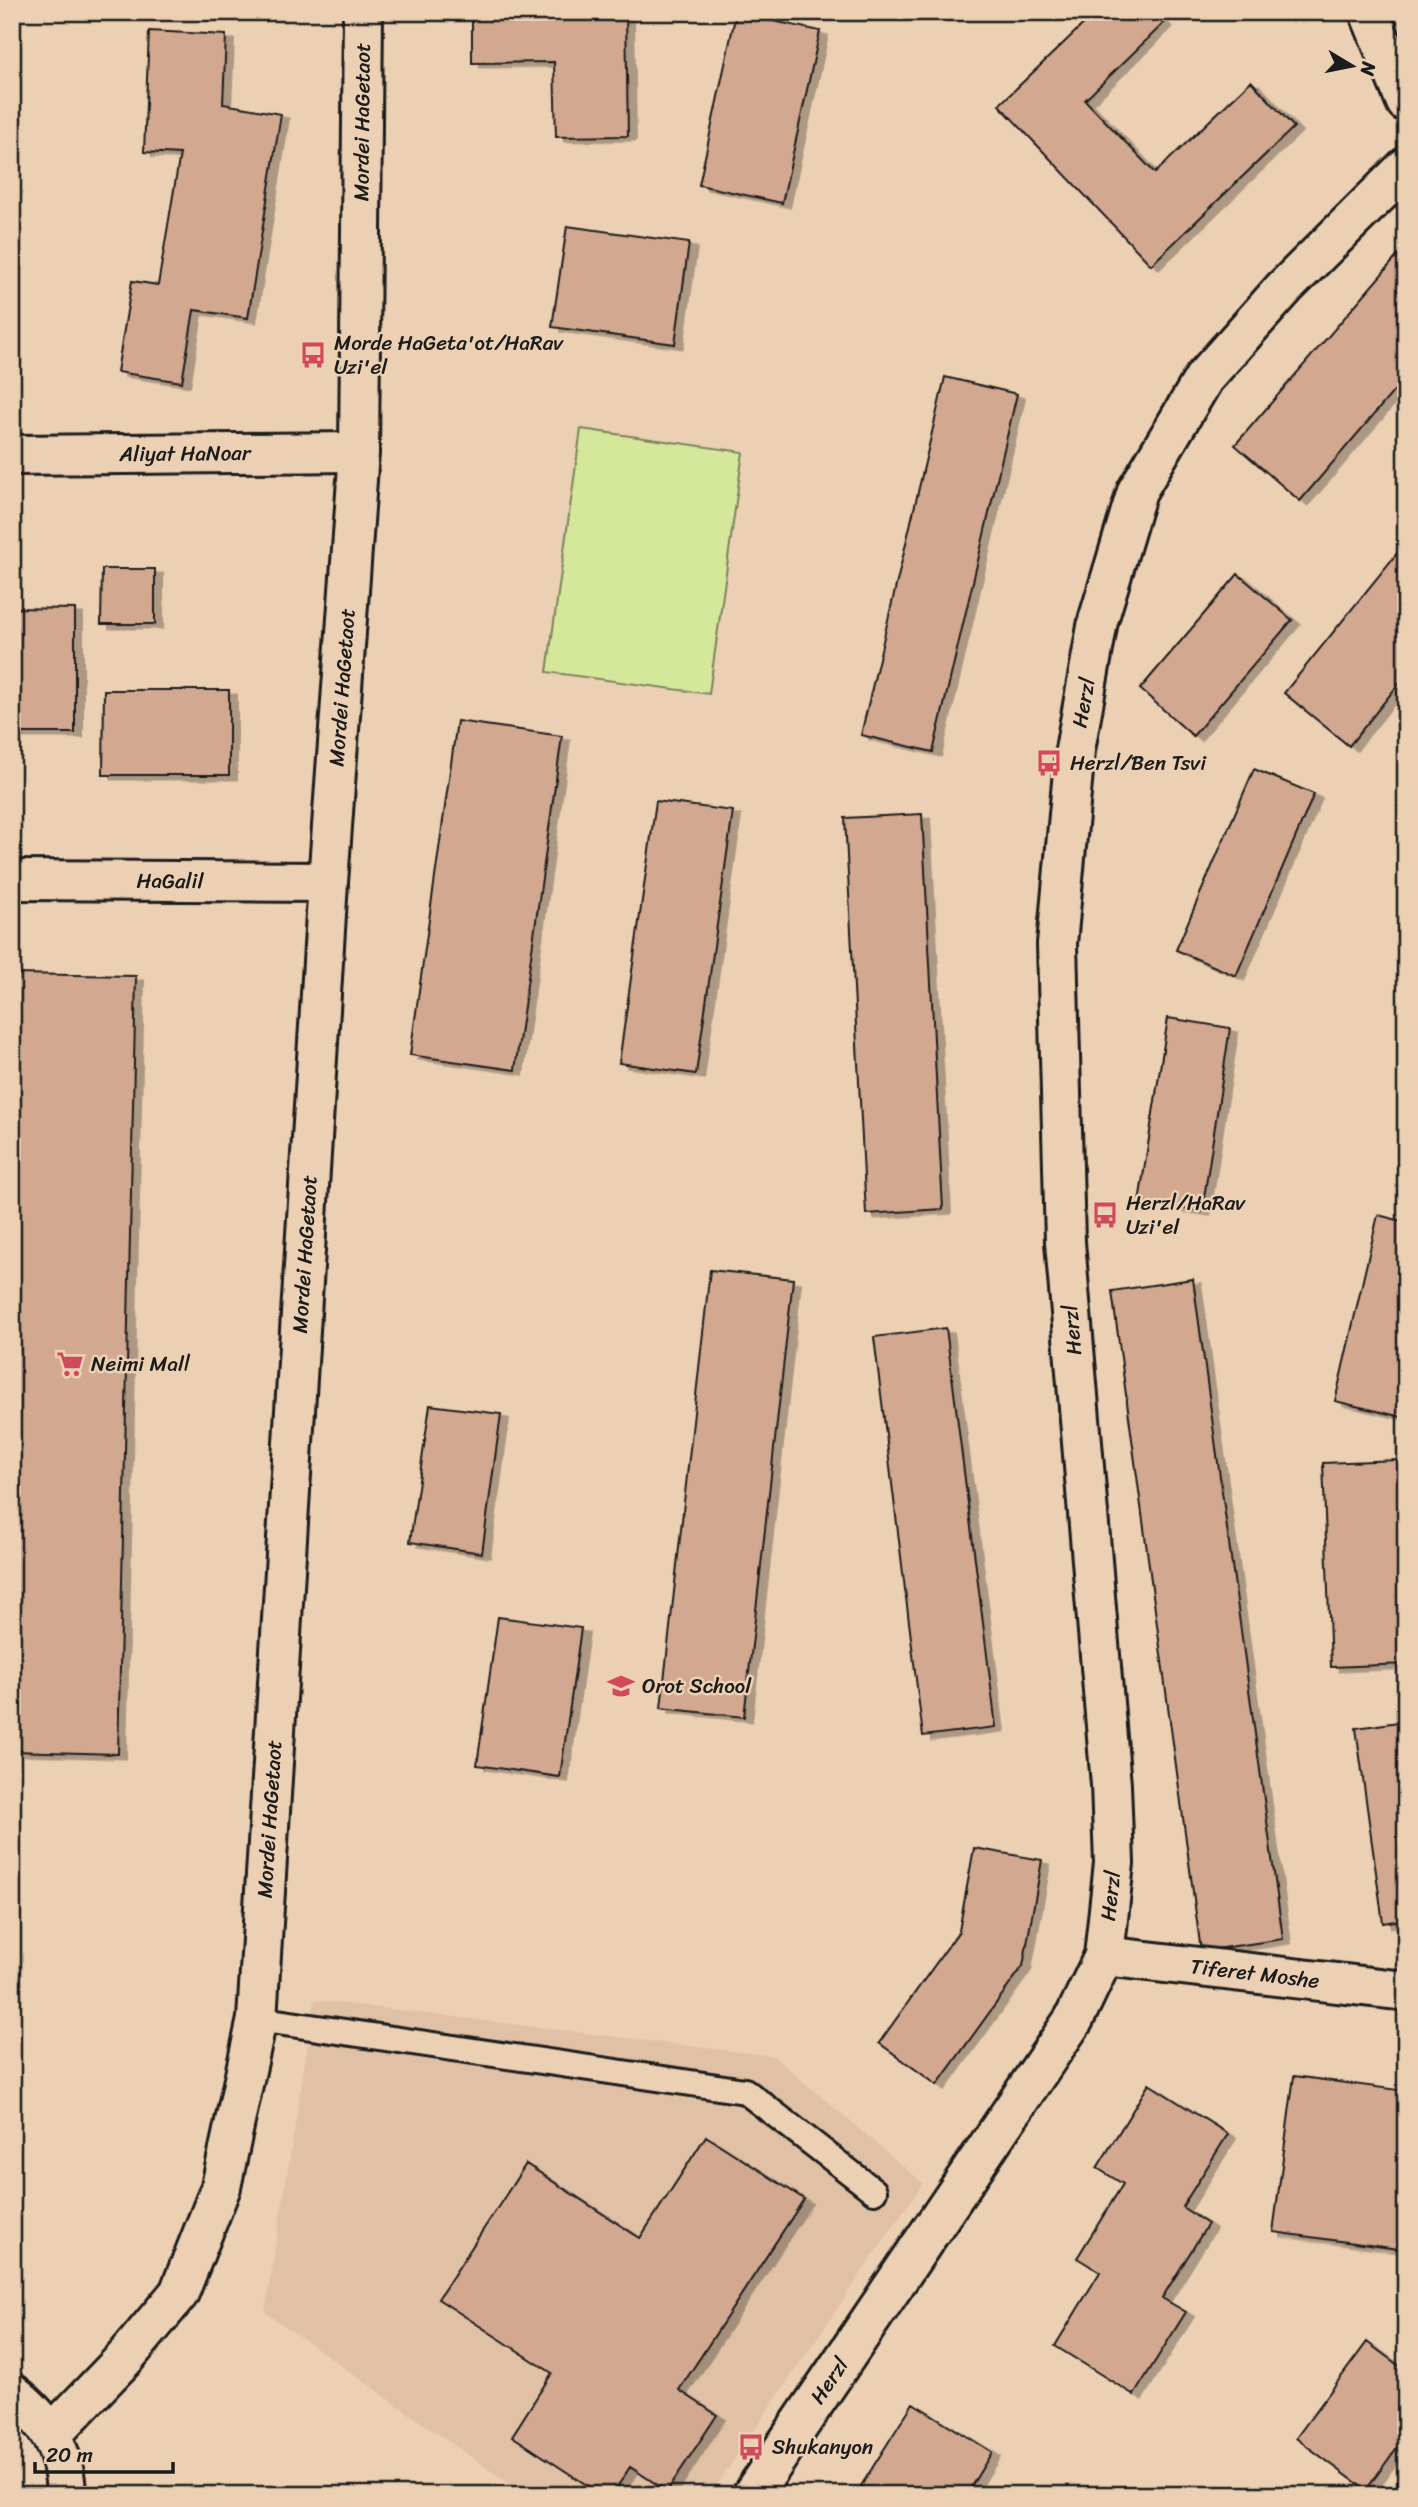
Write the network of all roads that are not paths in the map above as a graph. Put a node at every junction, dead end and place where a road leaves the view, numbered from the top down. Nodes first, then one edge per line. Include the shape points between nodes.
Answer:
1 (363, 12) edge
2 (1369, 12) edge
3 (1406, 102) edge
4 (1406, 167) edge
5 (359, 452) junction
6 (12, 455) edge
7 (12, 880) edge
8 (328, 883) junction
9 (1104, 1956) junction
10 (1406, 1991) edge
11 (257, 2019) junction
12 (874, 2191) dead end
13 (12, 2393) edge
14 (52, 2434) junction
15 (66, 2495) edge
16 (752, 2495) edge

1 - 5 street, Mordei HaGetaot
2 - 3 street
4 - 9 street, Herzl via 1285,287 1204,378 1137,491 1098,621 1075,750 1057,944 1065,1242 1111,1785 1114,1863
5 - 6 street, Aliyat HaNoar
5 - 8 street, Mordei HaGetaot
7 - 8 street, HaGalil
8 - 11 street, Mordei HaGetaot
9 - 10 street, Tiferet Moshe
9 - 16 street, Herzl via 1074,2020
11 - 12 lane via 745,2091
11 - 14 street, Mordei HaGetaot via 221,2186 179,2293
13 - 14 street
14 - 15 street via 66,2469

